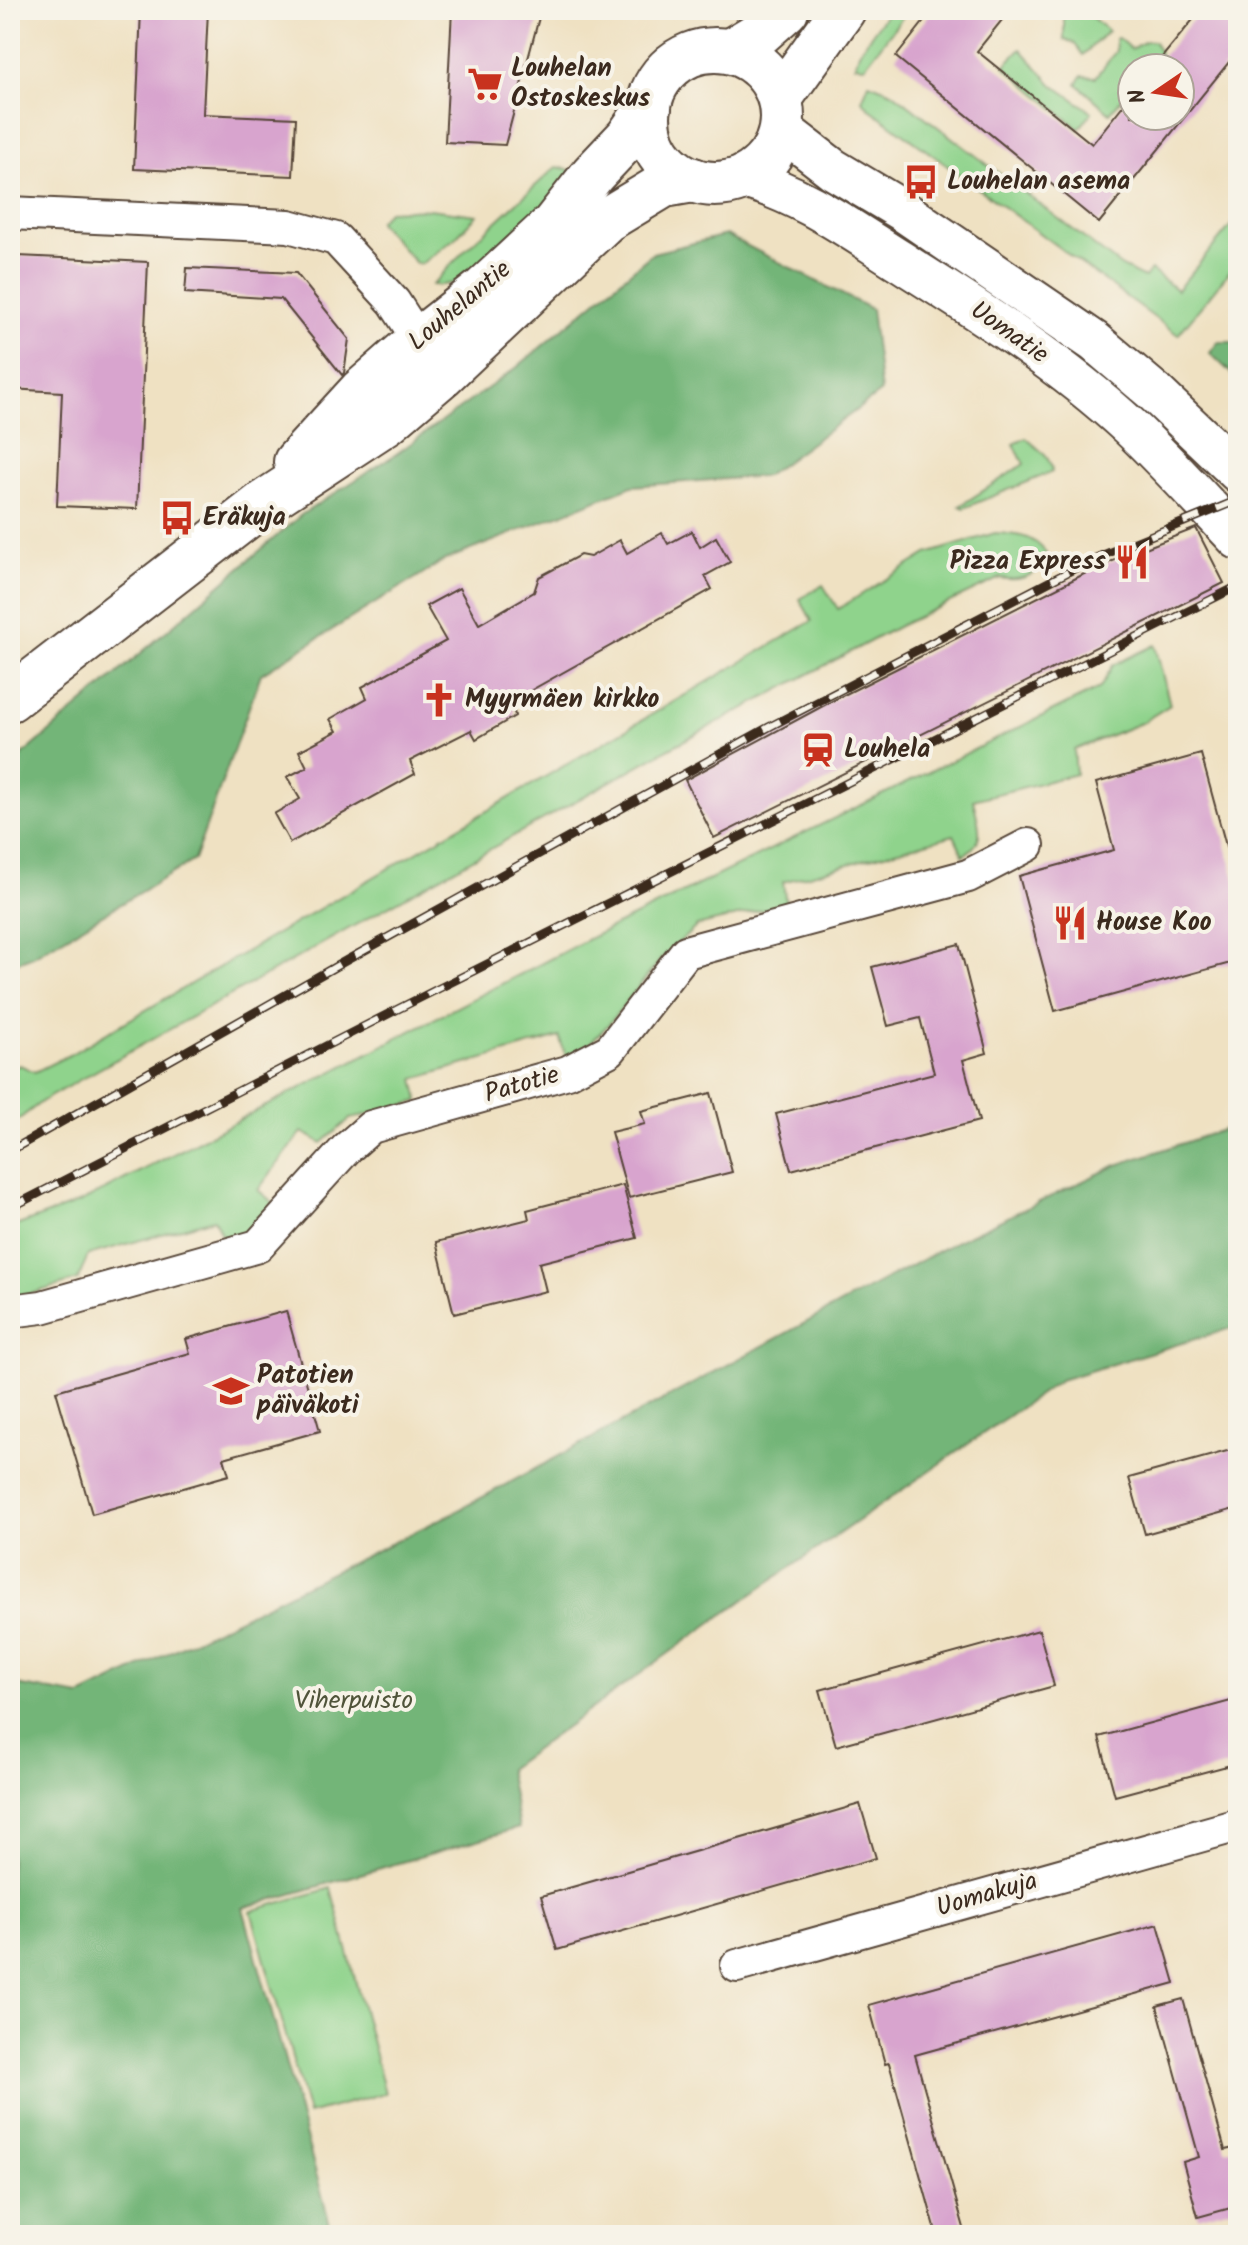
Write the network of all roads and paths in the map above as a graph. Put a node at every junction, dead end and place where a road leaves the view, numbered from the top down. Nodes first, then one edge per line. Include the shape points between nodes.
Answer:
1 (786, 10) edge
2 (843, 10) edge
3 (730, 51) junction
4 (649, 107) junction
5 (781, 114) junction
6 (743, 178) junction
7 (693, 180) junction
8 (10, 213) edge
9 (419, 340) junction
10 (442, 375) junction
11 (1238, 472) edge
12 (265, 502) junction
13 (1238, 539) edge
14 (10, 699) edge
15 (1028, 845) dead end
16 (10, 1311) edge
17 (1238, 1825) edge
18 (737, 1966) dead end

1 - 3 main road
2 - 5 main road
3 - 4 main road via 709,50 673,64 658,81
3 - 5 main road via 763,70
4 - 7 main road via 649,129 658,152 670,167
4 - 9 main road, Louhelantie via 553,225
5 - 6 main road via 770,156
5 - 11 street, Uomatie via 833,169 1095,342
6 - 7 main road via 716,184
6 - 13 street, Uomatie via 811,204 994,321 1127,424
7 - 10 main road, Louhelantie via 664,185 620,209
8 - 9 street via 289,226 336,239 394,302
9 - 10 street
9 - 12 main road, Louhelantie via 361,391
10 - 12 main road, Louhelantie via 387,422
12 - 14 main road, Louhelantie
15 - 16 street, Patotie via 968,876 686,952 610,1050 568,1072 371,1127 258,1246 42,1307
17 - 18 street, Uomakuja

